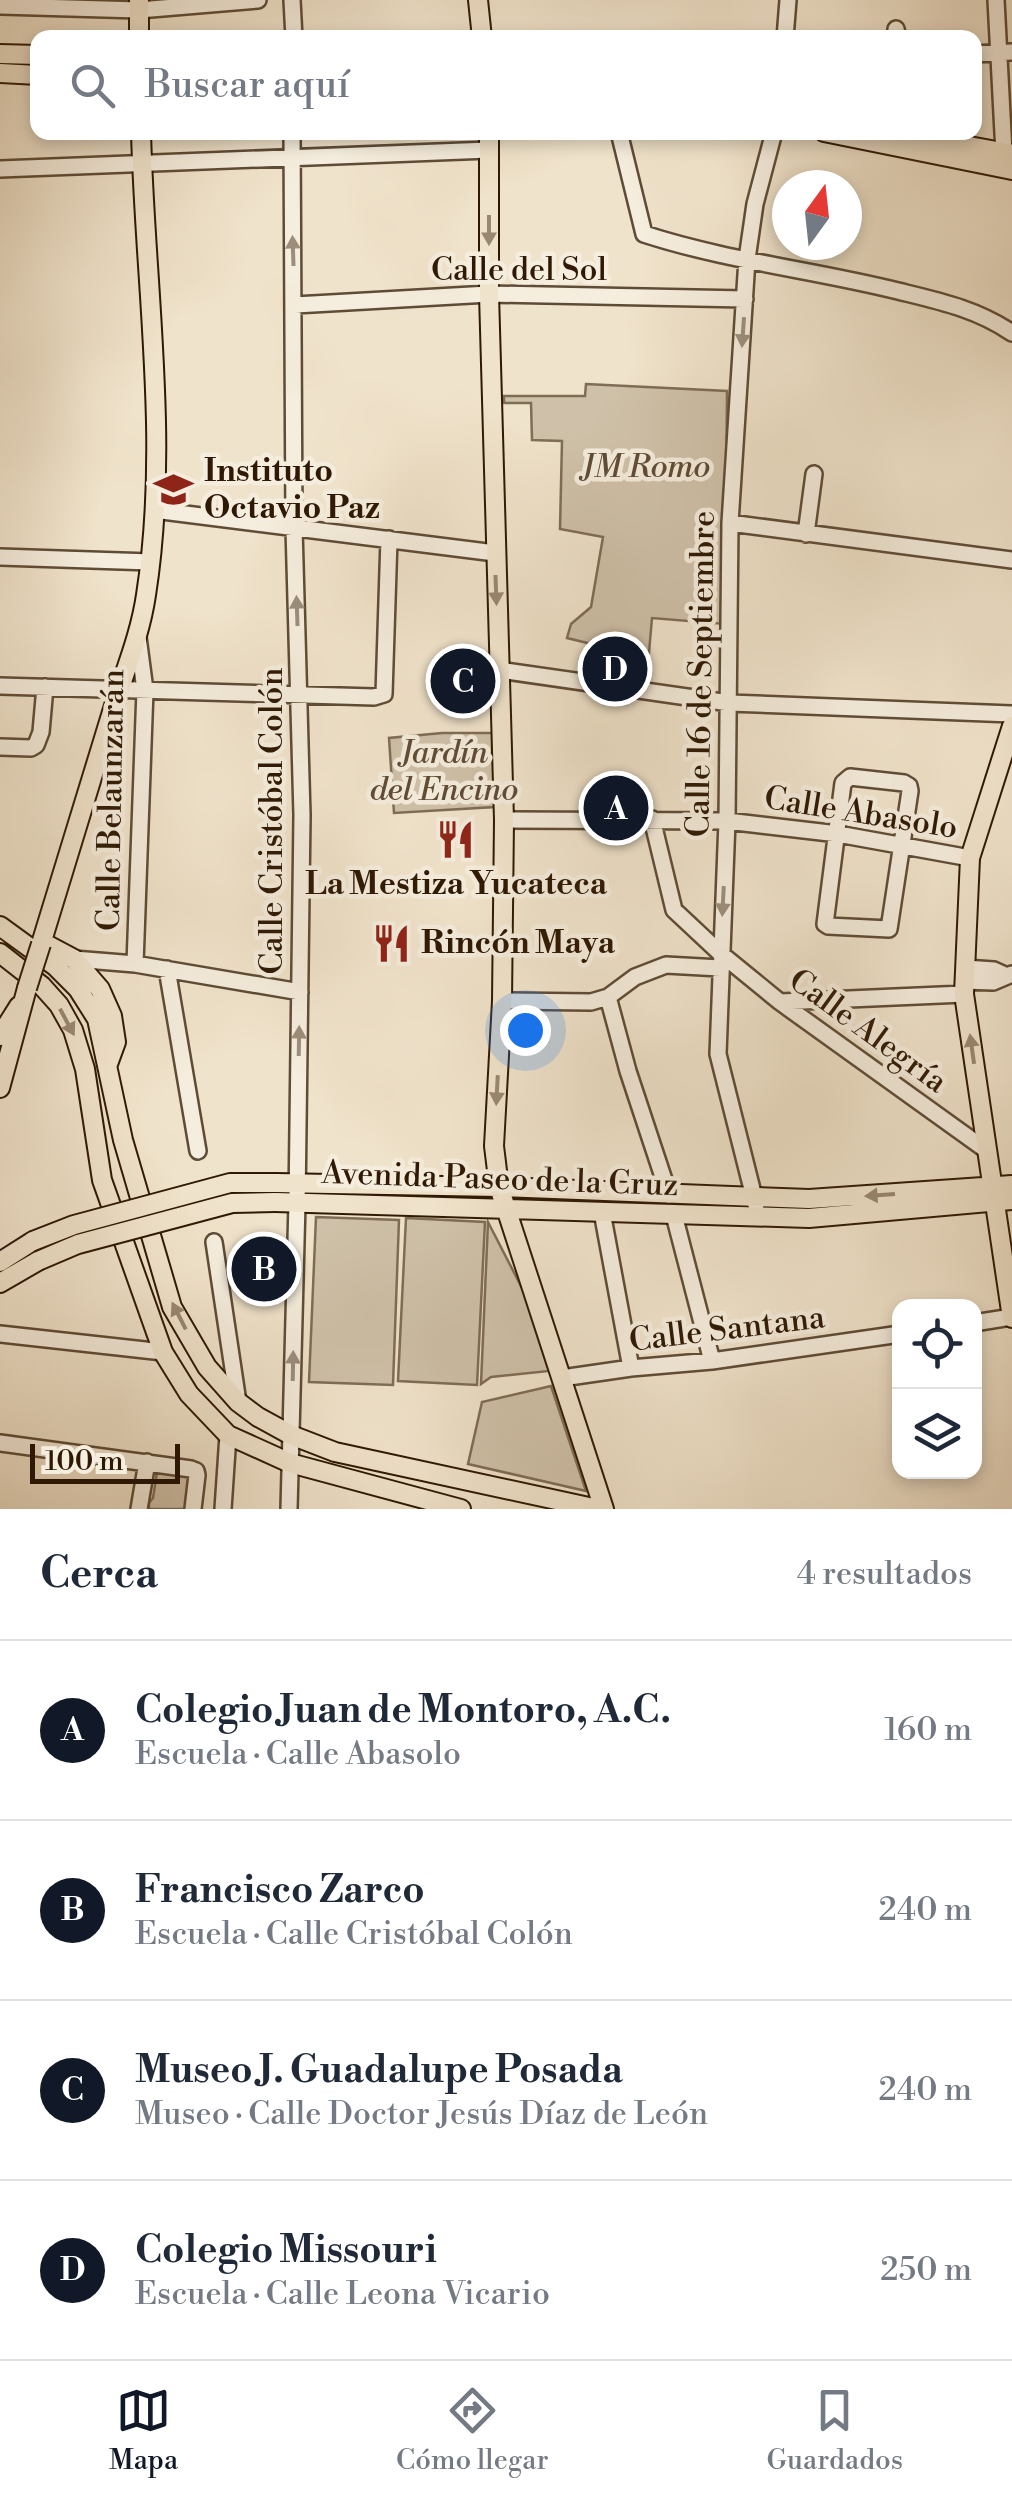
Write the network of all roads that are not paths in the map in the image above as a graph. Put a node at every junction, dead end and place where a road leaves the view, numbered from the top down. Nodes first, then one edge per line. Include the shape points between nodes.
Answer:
1 (258, 0) edge
2 (292, 0) edge
3 (478, 0) edge
4 (788, 0) edge
5 (996, 0) edge
6 (139, 5) edge
7 (0, 6) edge
8 (140, 30) edge
9 (294, 30) edge
10 (481, 30) edge
11 (786, 30) edge
12 (1005, 52) edge
13 (0, 54) edge
14 (30, 56) edge
15 (0, 74) edge
16 (30, 75) edge
17 (1007, 109) edge
18 (141, 140) edge
19 (291, 140) edge
20 (621, 140) edge
21 (772, 140) edge
22 (879, 140) edge
23 (927, 140) edge
24 (489, 141) edge
25 (290, 158) junction
26 (1009, 159) edge
27 (142, 164) junction
28 (0, 169) edge
29 (747, 259) junction
30 (489, 294) junction
31 (745, 299) junction
32 (294, 305) junction
33 (1012, 333) edge
34 (814, 474) dead end
35 (154, 510) junction
36 (730, 523) junction
37 (294, 528) junction
38 (806, 534) junction
39 (389, 539) junction
40 (495, 554) junction
41 (0, 557) edge
42 (1012, 560) edge
43 (151, 562) junction
44 (138, 637) junction
45 (500, 670) junction
46 (0, 686) edge
47 (45, 687) junction
48 (119, 689) junction
49 (145, 690) junction
50 (300, 695) junction
51 (729, 703) junction
52 (1012, 714) edge
53 (1012, 726) edge
54 (0, 747) edge
55 (652, 819) junction
56 (504, 820) junction
57 (726, 820) junction
58 (838, 834) junction
59 (903, 844) junction
60 (970, 858) junction
61 (0, 926) edge
62 (42, 943) junction
63 (0, 953) edge
64 (74, 959) junction
65 (720, 961) junction
66 (135, 964) junction
67 (167, 970) junction
68 (1009, 975) edge
69 (964, 981) junction
70 (300, 992) junction
71 (26, 993) junction
72 (608, 997) junction
73 (502, 1001) junction
74 (780, 1002) junction
75 (0, 1036) edge
76 (107, 1064) junction
77 (0, 1088) edge
78 (986, 1150) junction
79 (198, 1151) dead end
80 (298, 1183) junction
81 (1012, 1185) edge
82 (499, 1187) junction
83 (669, 1195) junction
84 (999, 1196) edge
85 (297, 1202) junction
86 (757, 1207) junction
87 (506, 1209) junction
88 (602, 1212) junction
89 (674, 1215) junction
90 (214, 1242) dead end
91 (1, 1260) edge
92 (0, 1283) edge
93 (1011, 1310) edge
94 (982, 1320) edge
95 (0, 1334) edge
96 (892, 1335) edge
97 (163, 1352) junction
98 (712, 1361) junction
99 (631, 1368) junction
100 (562, 1378) junction
101 (238, 1402) junction
102 (228, 1435) junction
103 (291, 1435) junction
104 (0, 1443) edge
105 (147, 1462) junction
106 (290, 1463) junction
107 (575, 1507) edge
108 (139, 1509) edge
109 (193, 1509) edge
110 (223, 1509) edge
111 (289, 1509) edge
112 (461, 1509) edge
113 (601, 1509) edge

1 - 6 street
2 - 9 street
3 - 10 main road
4 - 11 street
5 - 12 street
6 - 7 street
6 - 8 main road
12 - 17 street
13 - 14 main road
15 - 16 main road
17 - 26 street
18 - 27 main road
19 - 25 street, Calle Cristóbal Colón
20 - 29 street via 644,234
21 - 29 street, Calle 16 de Septiembre
22 - 26 main road
23 - 26 main road
24 - 25 street
24 -> 30 main road
25 - 27 street
32 -> 25 street, Calle Cristóbal Colón
27 - 28 street
27 - 35 main road via 156,387
29 - 31 street, Calle 16 de Septiembre
29 - 33 street via 966,308
30 - 31 street, Calle del Sol
30 - 32 street, Calle del Sol
30 - 40 main road
31 -> 36 street, Calle 16 de Septiembre
32 - 37 street, Calle Cristóbal Colón
34 - 38 street
35 - 37 street
35 - 43 main road
36 - 38 street
36 - 51 street, Calle 16 de Septiembre
37 - 39 street
50 -> 37 street, Calle Cristóbal Colón
38 - 42 street
39 - 40 street
39 - 50 street via 384,694
40 -> 45 main road
41 - 43 street
43 - 44 main road
44 - 48 main road
44 - 49 street, Calle Belaunzarán
45 - 51 street
45 - 56 main road
46 - 47 street
47 - 48 street
47 - 54 street via 36,746
48 - 49 street
48 - 62 main road
49 - 50 street
49 - 66 street, Calle Belaunzarán
50 - 70 street, Calle Cristóbal Colón
51 - 52 street
51 - 57 street, Calle 16 de Septiembre
53 - 60 main road
55 - 56 street, Calle Abasolo
55 - 57 street, Calle Abasolo
55 - 65 street, Calle Alegría via 674,910
56 - 73 main road
57 - 58 street, Calle Abasolo
57 -> 65 street, Calle 16 de Septiembre
58 - 59 street, Calle Abasolo
58 - 59 street via 845,779 904,783 910,791
58 - 59 street via 828,926 890,929
59 - 60 street, Calle Abasolo
60 - 69 main road
61 - 76 main road via 78,989 98,1019
62 - 64 main road
62 - 71 main road, bridge
63 -> 97 main road via 42,986 73,1030 102,1180
64 - 66 street
64 - 76 main road via 112,1016 116,1042
65 - 72 street via 666,965 635,976
65 - 74 street, Calle Alegría
65 - 86 street, Calle 16 de Septiembre via 718,1054
66 - 67 street
67 - 70 street
67 - 79 street
68 - 69 street
69 - 74 street
78 -> 69 main road
80 -> 70 street, Calle Cristóbal Colón
71 - 75 main road
71 - 77 main road
72 - 73 street
72 - 83 street
73 -> 82 main road via 494,1146
74 - 78 street, Calle Alegría
101 -> 76 main road via 207,1367 172,1306 122,1140
78 - 84 main road
80 - 82 main road, Avenida Paseo de la Cruz
80 - 85 street, Calle Cristóbal Colón
80 - 91 main road, Avenida Paseo de la Cruz, bridge via 230,1183 74,1225
81 - 84 main road, Avenida Paseo de la Cruz
82 - 83 main road, Avenida Paseo de la Cruz
82 - 87 main road
83 - 86 main road, Avenida Paseo de la Cruz
84 - 86 main road, Avenida Paseo de la Cruz via 808,1218
84 - 93 main road
85 - 87 main road, Avenida Paseo de la Cruz
85 - 92 main road, Avenida Paseo de la Cruz, bridge via 232,1202 78,1244
103 -> 85 street, Calle Cristóbal Colón
86 - 89 main road, Avenida Paseo de la Cruz
87 - 88 main road, Avenida Paseo de la Cruz
87 - 100 main road
88 - 89 main road, Avenida Paseo de la Cruz
88 - 99 street
89 - 98 street
90 - 101 street
93 - 94 street
95 - 97 street
96 - 98 street, Calle Santana
97 - 102 main road via 189,1394
98 - 99 street, Calle Santana
99 - 100 street, Calle Santana
100 - 113 main road
101 - 103 main road
102 - 106 main road
102 - 110 street
103 - 106 street, Calle Cristóbal Colón
103 - 107 main road via 336,1452
104 - 105 street
105 - 108 street
105 - 109 street via 196,1471
106 - 111 street, Calle Cristóbal Colón
106 - 112 main road
107 - 113 main road

